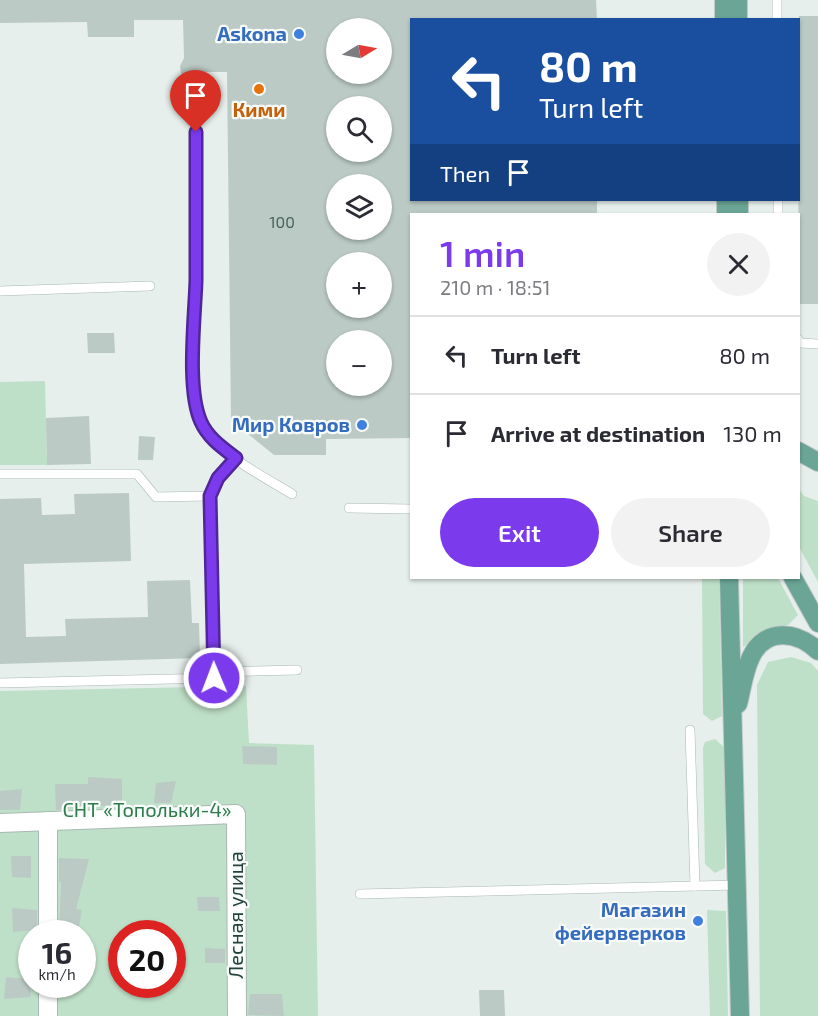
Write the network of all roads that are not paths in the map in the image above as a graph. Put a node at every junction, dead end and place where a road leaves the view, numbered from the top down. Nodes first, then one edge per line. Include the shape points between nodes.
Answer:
1 (724, 0) edge
2 (738, 0) edge
3 (777, 0) edge
4 (724, 18) edge
5 (738, 18) edge
6 (777, 18) edge
7 (196, 132) dead end
8 (150, 286) dead end
9 (0, 291) edge
10 (800, 343) edge
11 (818, 344) edge
12 (800, 452) edge
13 (236, 458) junction
14 (818, 462) edge
15 (0, 474) edge
16 (292, 494) dead end
17 (210, 496) junction
18 (349, 508) dead end
19 (410, 508) edge
20 (729, 579) edge
21 (794, 579) edge
22 (818, 623) edge
23 (818, 651) edge
24 (297, 670) dead end
25 (214, 672) junction
26 (0, 683) edge
27 (732, 726) junction
28 (690, 730) dead end
29 (48, 821) junction
30 (0, 823) edge
31 (738, 885) junction
32 (695, 886) junction
33 (360, 894) dead end
34 (48, 920) edge
35 (48, 998) edge
36 (48, 1016) edge
37 (237, 1016) edge
38 (740, 1016) edge

1 - 4 main road
2 - 5 main road
3 - 6 lane
7 - 13 lane via 196,398 200,421 208,434
8 - 9 lane
10 - 11 lane
12 - 14 main road
13 - 16 lane
13 - 17 lane via 218,478
15 - 17 lane via 137,474 156,497
17 - 25 lane
18 - 19 lane
20 - 27 main road
21 - 22 main road
23 - 27 main road via 801,638 786,634 764,641 749,660
24 - 25 lane
25 - 26 lane via 214,678
27 - 31 main road
28 - 32 lane
29 - 30 street
29 - 34 street
29 - 37 street, Лесная улица via 236,814
31 - 32 lane
31 - 38 main road
32 - 33 lane
35 - 36 street

